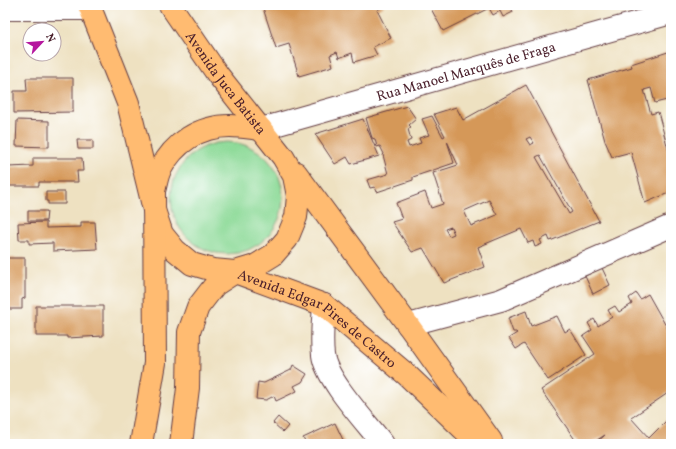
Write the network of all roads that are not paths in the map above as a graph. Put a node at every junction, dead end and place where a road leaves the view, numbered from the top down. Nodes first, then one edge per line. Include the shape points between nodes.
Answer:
1 (170, 5) edge
2 (90, 7) edge
3 (5, 9) edge
4 (671, 13) edge
5 (261, 128) junction
6 (283, 157) junction
7 (154, 210) junction
8 (671, 226) edge
9 (235, 272) junction
10 (324, 305) junction
11 (408, 325) junction
12 (141, 444) edge
13 (181, 444) edge
14 (383, 444) edge
15 (480, 444) edge
16 (493, 444) edge

1 - 5 main road, Avenida Juca Batista via 218,75
2 - 3 street
2 - 7 main road, Avenida Juca Batista via 128,103
4 - 5 street, Rua Manoel Marquês de Fraga
5 - 6 main road
5 - 7 main road, Avenida Juca Batista via 229,126 207,129 187,137 171,152 160,171 154,191
6 - 9 main road via 294,176 298,196 296,217 287,239 273,255 255,266
6 - 11 main road
7 - 9 main road, Avenida Edgar Pires de Castro via 162,234 175,250 192,264 213,270
7 - 12 main road, Avenida Juca Batista via 155,363
8 - 11 street via 501,300
9 - 10 main road, Avenida Edgar Pires de Castro
9 - 13 main road via 215,285 198,307 189,332 188,388
10 - 14 street via 323,355 326,364 334,382
10 - 15 main road, Avenida Edgar Pires de Castro via 407,375
11 - 16 main road

